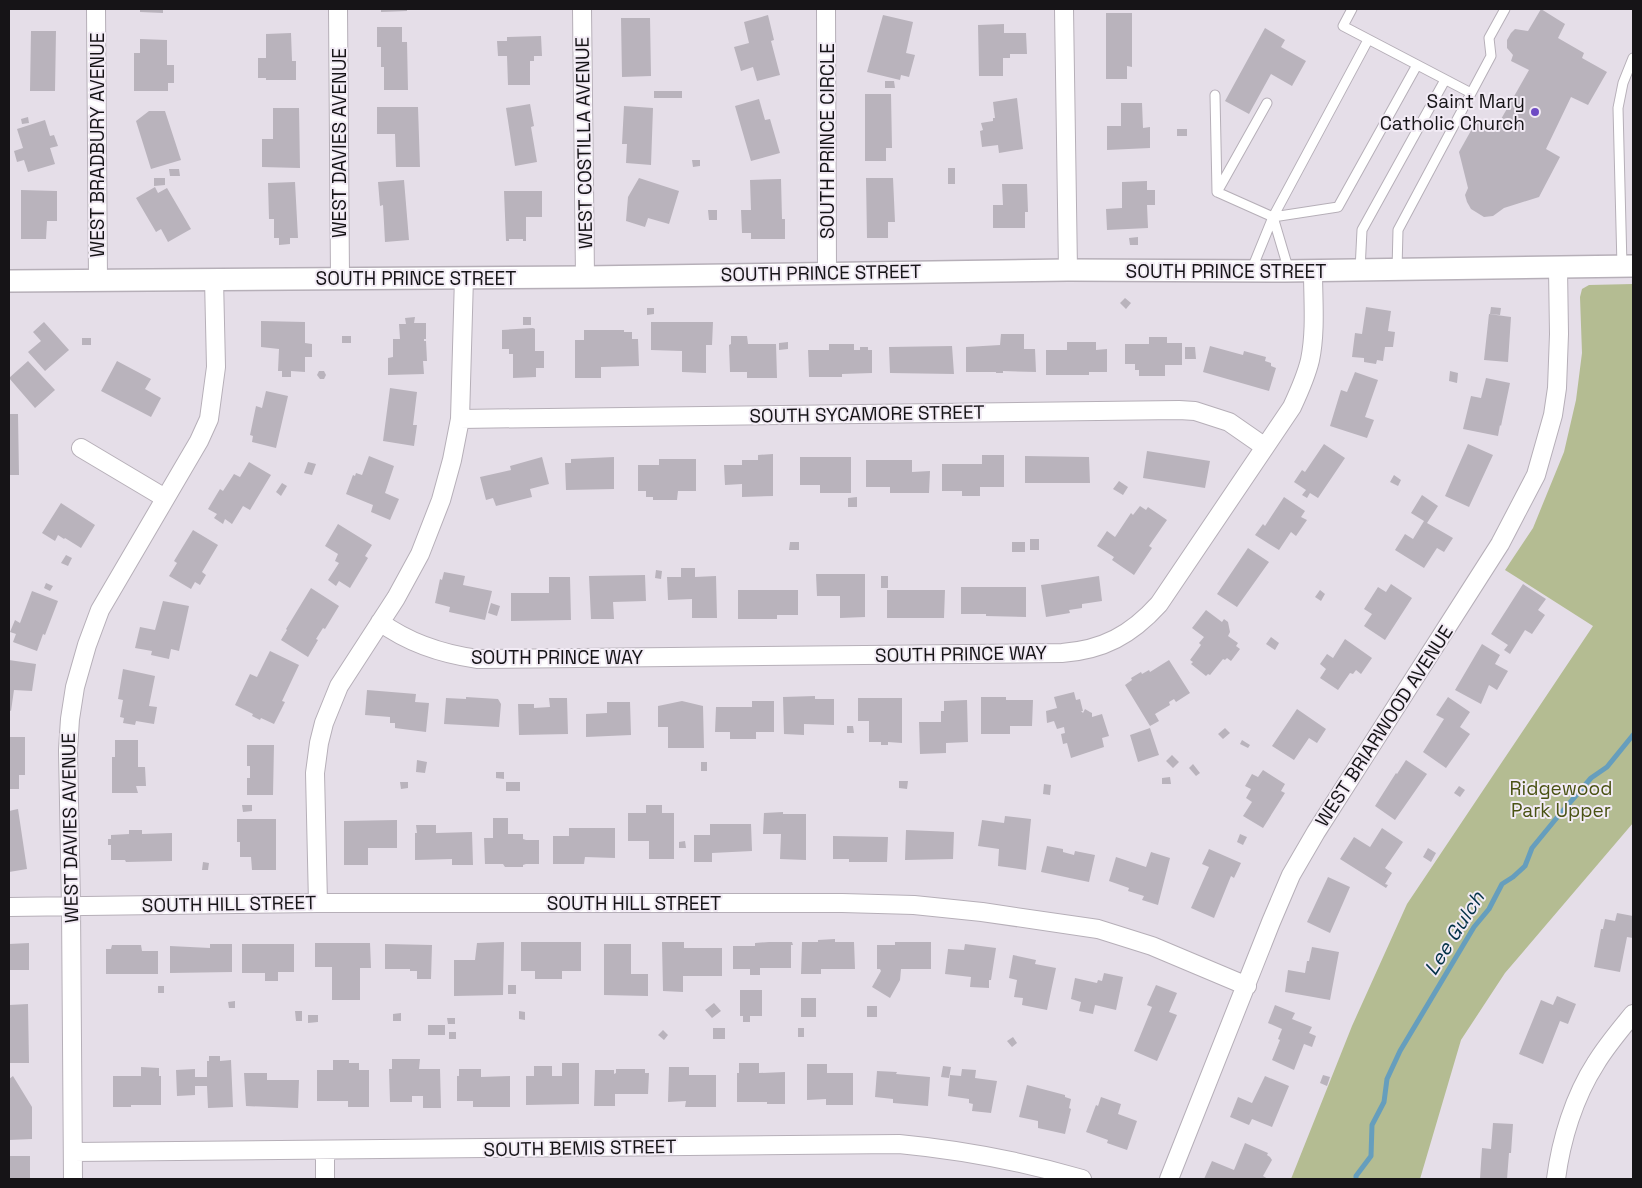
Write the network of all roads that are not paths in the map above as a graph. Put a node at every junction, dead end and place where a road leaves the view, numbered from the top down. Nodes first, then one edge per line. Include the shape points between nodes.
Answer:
1 (96, 9) edge
2 (338, 9) edge
3 (582, 9) edge
4 (826, 9) edge
5 (1064, 9) edge
6 (1352, 9) edge
7 (1505, 9) edge
8 (1368, 40) junction
9 (1633, 58) edge
10 (1417, 66) junction
11 (1445, 80) junction
12 (1471, 94) junction
13 (1215, 96) dead end
14 (1267, 103) dead end
15 (1217, 192) junction
16 (1273, 217) junction
17 (1628, 266) edge
18 (1558, 268) junction
19 (1068, 270) junction
20 (1360, 270) junction
21 (1397, 270) junction
22 (1251, 271) junction
23 (1289, 271) junction
24 (1313, 271) junction
25 (827, 273) junction
26 (464, 277) junction
27 (585, 277) junction
28 (340, 278) junction
29 (214, 279) junction
30 (98, 280) junction
31 (9, 281) edge
32 (460, 419) junction
33 (1264, 447) junction
34 (81, 448) dead end
35 (165, 498) junction
36 (380, 622) junction
37 (318, 903) junction
38 (71, 906) junction
39 (9, 907) edge
40 (1247, 986) junction
41 (1633, 1014) edge
42 (325, 1150) junction
43 (73, 1152) junction
44 (73, 1179) edge
45 (325, 1179) edge
46 (1082, 1179) edge
47 (1169, 1179) edge
48 (1556, 1179) edge

1 - 30 street, WEST BRADBURY AVENUE
2 - 28 street, WEST DAVIES AVENUE
3 - 27 street, WEST COSTILLA AVENUE
4 - 25 street, SOUTH PRINCE CIRCLE
5 - 19 street
6 - 8 lane via 1343,26
7 - 12 lane via 1489,38 1491,56
8 - 10 lane
8 - 16 lane
9 - 17 lane via 1622,83 1618,108
10 - 11 lane
10 - 16 lane via 1338,207
11 - 12 lane
11 - 20 lane via 1362,230
12 - 21 lane via 1398,230
13 - 15 lane
14 - 15 lane
15 - 16 lane
16 - 22 lane
16 - 23 lane
17 - 18 street, SOUTH PRINCE STREET
18 - 21 street, SOUTH PRINCE STREET
18 - 40 street, WEST BRIARWOOD AVENUE via 1557,388 1536,475 1500,544 1311,840 1292,875
19 - 22 street, SOUTH PRINCE STREET
19 - 25 street, SOUTH PRINCE STREET
20 - 21 street, SOUTH PRINCE STREET
20 - 24 street, SOUTH PRINCE STREET
22 - 23 street, SOUTH PRINCE STREET
23 - 24 street, SOUTH PRINCE STREET
24 - 33 street, SOUTH PRINCE WAY via 1310,360 1292,407
25 - 27 street, SOUTH PRINCE STREET
26 - 27 street, SOUTH PRINCE STREET
26 - 28 street, SOUTH PRINCE STREET
26 - 32 street
28 - 29 street, SOUTH PRINCE STREET
29 - 30 street, SOUTH PRINCE STREET
29 - 35 street, WEST DAVIES AVENUE via 216,367 208,419 199,441
30 - 31 street, SOUTH PRINCE STREET
32 - 33 street, SOUTH SYCAMORE STREET via 1179,410 1229,422
32 - 36 street via 441,500 420,554
33 - 36 street, SOUTH PRINCE WAY via 1159,604 1144,621 1098,646 1074,652 478,660 426,648
34 - 35 street
35 - 38 street, WEST DAVIES AVENUE via 100,610 75,687 68,750
36 - 37 street via 339,686 320,736 315,773
37 - 38 street, SOUTH HILL STREET
37 - 40 street, SOUTH HILL STREET via 914,905 1098,929 1152,946
38 - 39 street, SOUTH HILL STREET
38 - 43 street, WEST DAVIES AVENUE
40 - 47 street, WEST BRIARWOOD AVENUE
41 - 48 street via 1595,1063 1581,1089 1558,1160
42 - 43 street, SOUTH BEMIS STREET
42 - 45 street
42 - 46 street, SOUTH BEMIS STREET via 898,1144 1000,1158
43 - 44 street, WEST DAVIES AVENUE

